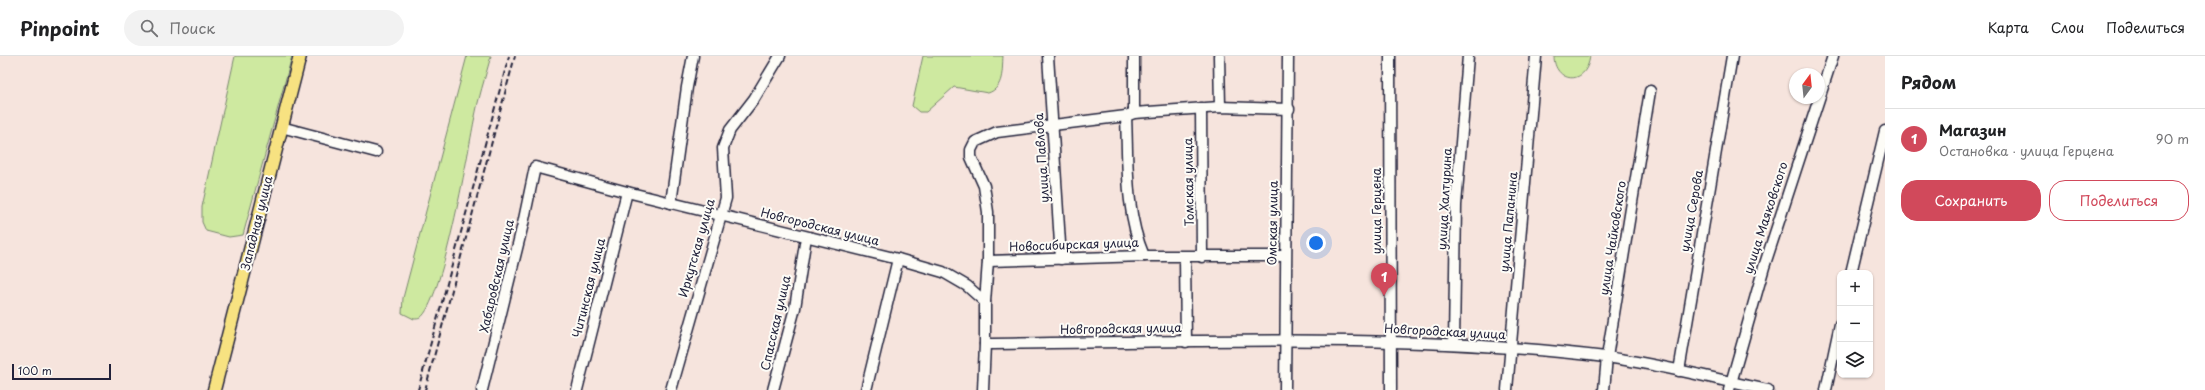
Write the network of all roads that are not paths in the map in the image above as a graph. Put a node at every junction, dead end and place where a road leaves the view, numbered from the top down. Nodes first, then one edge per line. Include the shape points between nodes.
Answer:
1 (300, 56) edge
2 (693, 56) edge
3 (780, 56) edge
4 (1048, 56) edge
5 (1134, 56) edge
6 (1220, 56) edge
7 (1288, 56) edge
8 (1390, 56) edge
9 (1468, 56) edge
10 (1536, 56) edge
11 (1732, 56) edge
12 (1833, 56) edge
13 (1650, 90) dead end
14 (1220, 107) junction
15 (1201, 108) junction
16 (1289, 109) junction
17 (1130, 114) junction
18 (1053, 124) junction
19 (280, 127) junction
20 (1885, 131) edge
21 (376, 152) dead end
22 (535, 167) joint
23 (627, 192) junction
24 (671, 203) junction
25 (721, 216) junction
26 (806, 237) junction
27 (1144, 256) junction
28 (1285, 256) junction
29 (1185, 257) junction
30 (1202, 257) junction
31 (898, 259) junction
32 (1061, 259) junction
33 (988, 261) junction
34 (1852, 270) edge
35 (985, 302) junction
36 (1837, 338) edge
37 (1286, 340) junction
38 (1186, 342) junction
39 (1391, 342) junction
40 (985, 344) junction
41 (1454, 344) junction
42 (1511, 349) junction
43 (1607, 358) junction
44 (1679, 370) junction
45 (1730, 386) edge
46 (214, 390) edge
47 (482, 390) edge
48 (577, 390) edge
49 (671, 390) edge
50 (773, 390) edge
51 (866, 390) edge
52 (982, 390) edge
53 (1285, 390) edge
54 (1391, 390) edge
55 (1507, 390) edge
56 (1604, 390) edge
57 (1768, 390) edge
58 (1826, 390) edge

1 - 19 main road, Западная улица
2 - 24 street
3 - 25 street, Иркутская улица via 754,99 730,130 723,148 726,186
4 - 18 street, улица Павлова
5 - 17 street
6 - 14 street
7 - 16 street, Омская улица
8 - 39 street, улица Герцена
9 - 41 street, улица Халтурина via 1456,206
10 - 42 street, улица Папанина
11 - 44 street, улица Серова
12 - 45 street, улица Маяковского via 1764,267
13 - 43 street, улица Чайковского
14 - 15 street
14 - 16 street
15 - 17 street
15 - 30 street, Томская улица
16 - 28 street, Омская улица
17 - 18 street
17 - 27 street via 1130,209
18 - 32 street, улица Павлова
18 - 33 street via 997,132 975,142 971,150 971,157 984,186 988,212
19 - 21 street
19 - 46 main road, Западная улица
20 - 34 street
22 - 23 street, Новгородская улица
22 - 47 street, Хабаровская улица
23 - 24 street, Новгородская улица
23 - 48 street, Читинская улица
24 - 25 street, Новгородская улица
25 - 26 street, Новгородская улица
25 - 49 street, Иркутская улица
26 - 31 street, Новгородская улица
26 - 50 street, Спасская улица via 795,308
27 - 29 street, Новосибирская улица
27 - 32 street, Новосибирская улица
28 - 30 street, Новосибирская улица
28 - 37 street, Омская улица
29 - 30 street, Новосибирская улица
29 - 38 street
31 - 35 street, Новгородская улица via 943,272 967,286
31 - 51 street
32 - 33 street, Новосибирская улица
33 - 35 street
35 - 40 street
36 - 58 street
37 - 38 street, Новгородская улица
37 - 39 street, Новгородская улица
37 - 53 street, Омская улица
38 - 40 street, Новгородская улица
39 - 41 street, Новгородская улица
39 - 54 street, улица Герцена
40 - 52 street
41 - 42 street, Новгородская улица
42 - 43 street, Новгородская улица
42 - 55 street, улица Папанина
43 - 44 street, Новгородская улица
43 - 56 street, улица Чайковского
44 - 45 street, Новгородская улица
45 - 57 street, Новгородская улица

